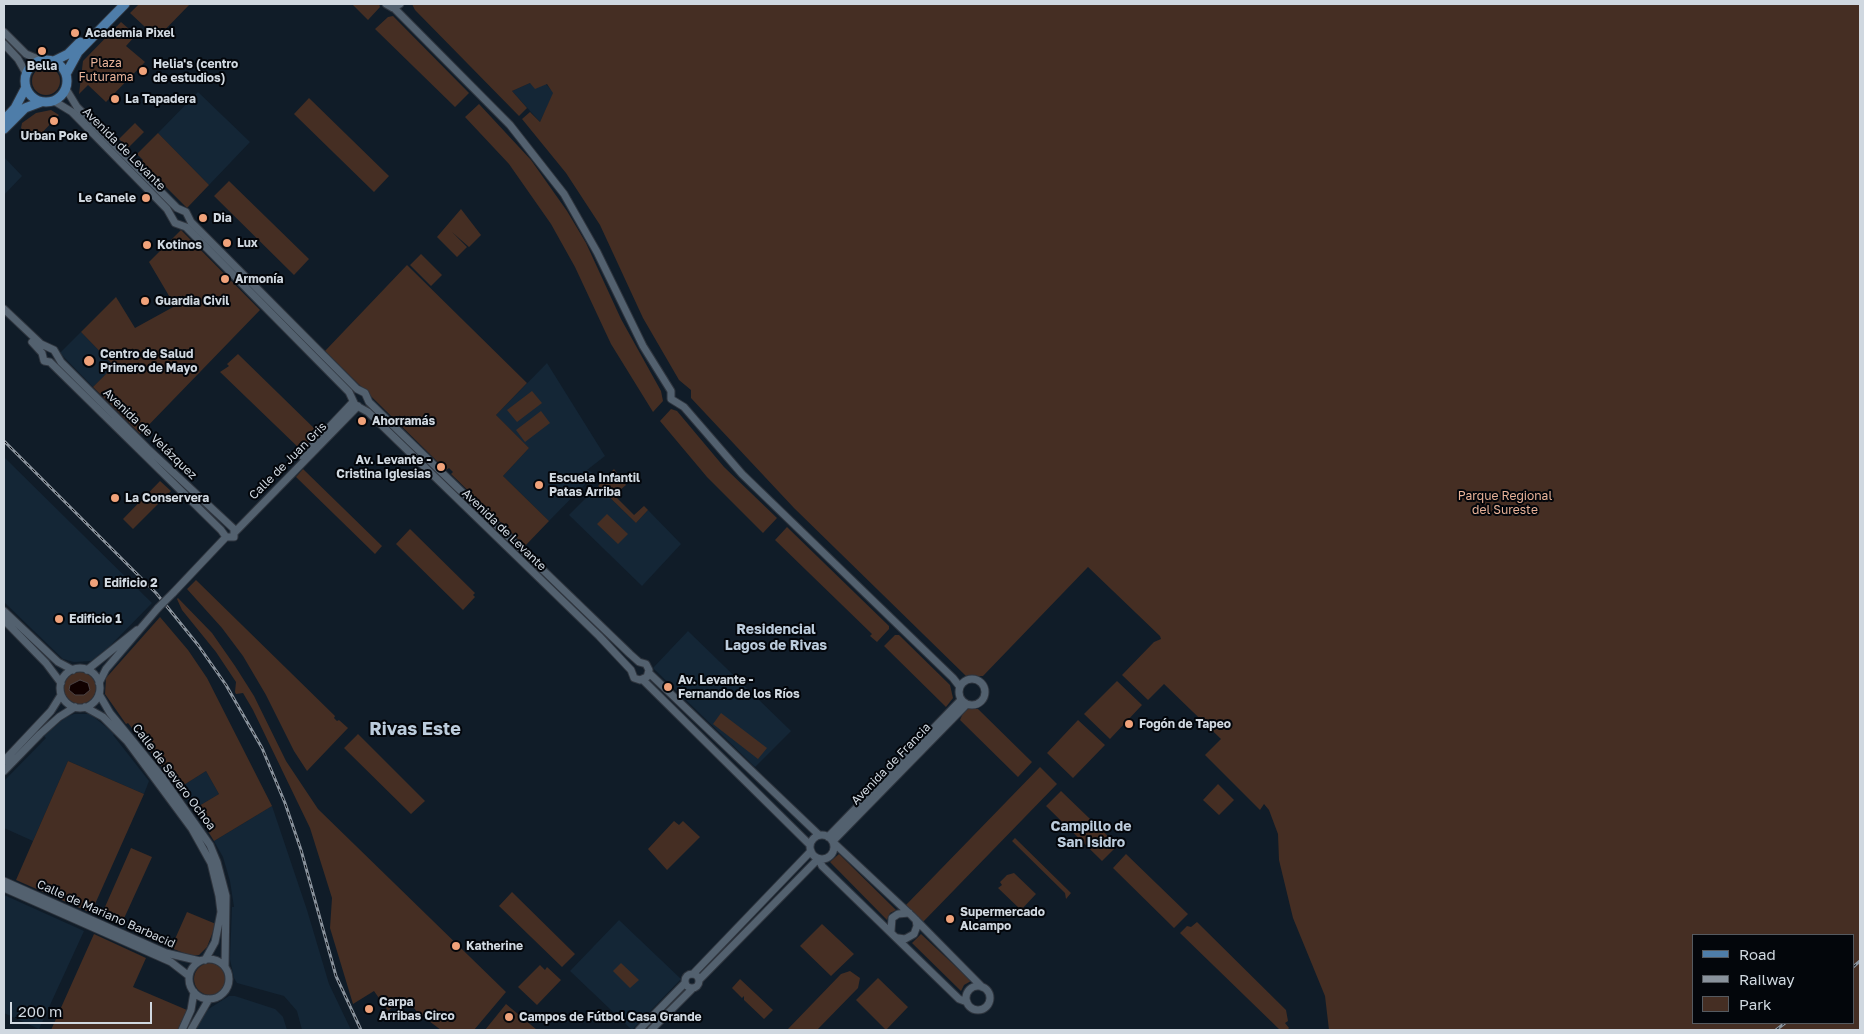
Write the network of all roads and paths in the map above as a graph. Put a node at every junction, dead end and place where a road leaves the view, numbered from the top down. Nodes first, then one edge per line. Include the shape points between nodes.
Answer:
1 (116, 4) edge
2 (125, 4) edge
3 (386, 4) edge
4 (397, 6) edge
5 (4, 32) edge
6 (4, 44) edge
7 (40, 60) junction
8 (54, 61) junction
9 (26, 74) junction
10 (66, 74) junction
11 (26, 87) junction
12 (66, 89) junction
13 (54, 100) junction
14 (41, 102) junction
15 (4, 120) edge
16 (4, 129) edge
17 (181, 210) junction
18 (174, 218) junction
19 (189, 220) junction
20 (183, 226) junction
21 (4, 309) edge
22 (4, 315) edge
23 (44, 351) junction
24 (56, 356) junction
25 (50, 362) junction
26 (360, 391) junction
27 (368, 400) junction
28 (356, 403) junction
29 (232, 529) junction
30 (224, 535) junction
31 (4, 611) edge
32 (4, 620) edge
33 (139, 628) junction
34 (639, 662) junction
35 (73, 670) junction
36 (87, 670) junction
37 (631, 670) junction
38 (649, 673) junction
39 (643, 680) junction
40 (61, 683) junction
41 (99, 683) junction
42 (960, 687) junction
43 (98, 694) junction
44 (61, 695) junction
45 (963, 702) junction
46 (75, 707) junction
47 (85, 707) junction
48 (4, 762) edge
49 (4, 771) edge
50 (820, 835) junction
51 (832, 840) junction
52 (811, 848) junction
53 (819, 859) junction
54 (4, 881) edge
55 (4, 888) edge
56 (909, 912) junction
57 (916, 920) junction
58 (891, 930) junction
59 (898, 938) junction
60 (202, 961) junction
61 (225, 967) junction
62 (693, 974) junction
63 (189, 976) junction
64 (699, 980) junction
65 (685, 983) junction
66 (982, 987) junction
67 (692, 988) junction
68 (194, 992) junction
69 (209, 999) junction
70 (967, 1002) junction
71 (182, 1030) edge
72 (191, 1030) edge
73 (639, 1030) edge
74 (651, 1030) edge

1 - 8 main road via 68,54
2 - 10 main road via 78,52
3 - 4 street
4 - 42 street via 510,125 564,194 598,252 643,346 671,391 673,401 679,403 742,474
5 - 7 street via 26,54
6 - 9 street
7 - 8 main road
7 - 9 main road
8 - 10 main road
9 - 11 main road
10 - 12 main road
11 - 14 main road via 31,96
11 - 15 main road
12 - 13 main road
12 - 17 street, Avenida de Levante via 77,107
13 - 14 main road
13 - 18 street, Avenida de Levante via 72,112
14 - 16 main road via 20,112
17 - 18 street
17 - 19 street via 188,213
18 - 20 street
19 - 20 street
19 - 26 street
20 - 28 street, Avenida de Levante
21 - 23 street
22 - 23 street
23 - 24 street, Avenida de Velázquez via 54,350
23 - 25 street, Avenida de Velázquez via 43,359
24 - 25 street
24 - 29 street, Avenida de Velázquez
25 - 30 street, Avenida de Velázquez
26 - 27 street, Avenida de Levante
26 - 28 street
27 - 28 street
27 - 34 street, Avenida de Levante
28 - 29 street, Calle de Juan Gris
28 - 37 street, Avenida de Levante
29 - 30 street, Calle de Juan Gris via 232,538
30 - 33 street, bridge
31 - 35 street via 58,662
32 - 40 street
33 - 36 street
33 - 41 street via 106,669
34 - 37 street
34 - 38 street via 646,664
35 - 36 street
35 - 40 street
36 - 41 street
37 - 39 street via 634,678
38 - 39 street
38 - 50 street
39 - 52 street via 804,837
40 - 44 street
41 - 43 street
42 - 45 street
42 - 45 street via 971,679 980,682 984,688 981,702 974,706
43 - 47 street
43 - 61 street, Calle de Severo Ochoa via 210,845 226,896
44 - 46 street
44 - 48 street via 51,711
45 - 51 street, Avenida de Francia
46 - 47 street
46 - 49 street via 58,717
47 - 60 street, Calle de Severo Ochoa via 103,717 127,741 192,830 211,863 221,912 215,942
50 - 51 street
50 - 52 street
51 - 53 street via 832,854
51 - 56 street
52 - 53 street
52 - 62 street
53 - 58 street via 822,866
53 - 64 street
54 - 60 street, Calle de Mariano Barbacid via 166,953
55 - 63 street, Calle de Mariano Barbacid via 171,962
56 - 57 street
56 - 58 street via 892,918
57 - 59 street via 914,934 905,939
57 - 66 street
58 - 59 street
59 - 70 street via 959,999
60 - 61 street via 213,960
60 - 63 street
61 - 69 street via 229,980 226,990
62 - 64 street
62 - 65 street via 687,976
63 - 68 street
64 - 67 street
65 - 67 street
65 - 73 street
66 - 70 street via 971,989 967,993
66 - 70 street via 990,997 986,1008 975,1010
67 - 74 street
68 - 69 street
68 - 71 street via 191,1010
69 - 72 street

